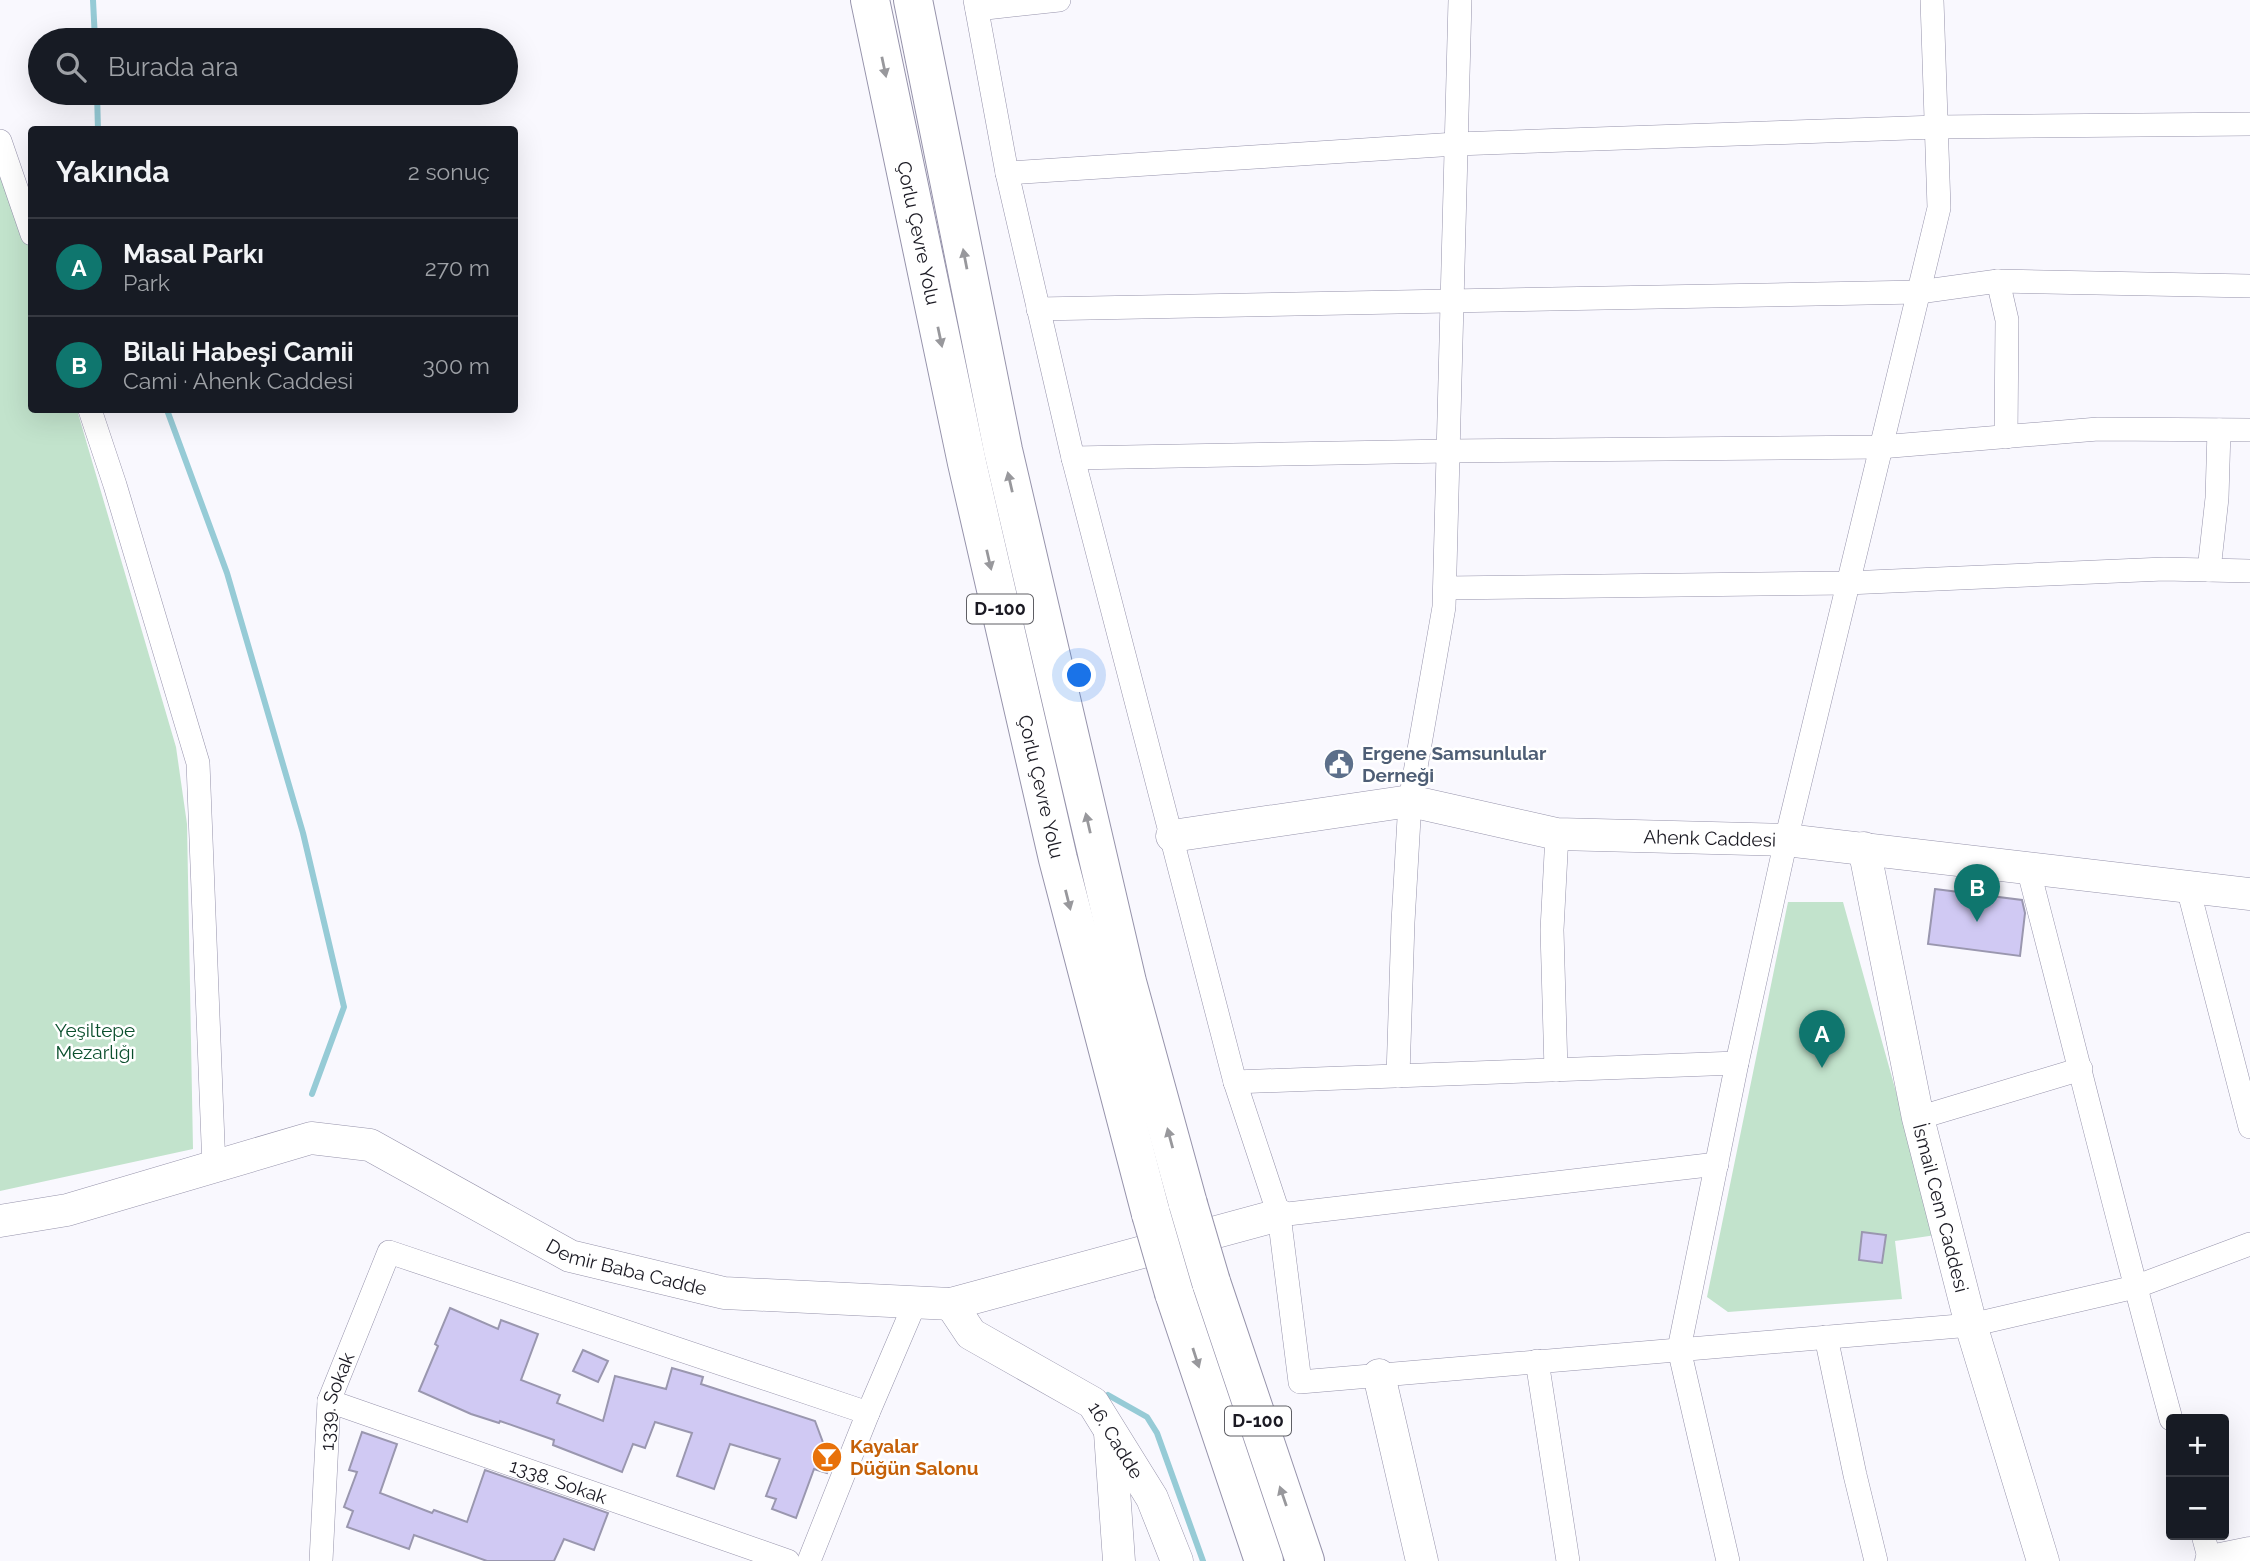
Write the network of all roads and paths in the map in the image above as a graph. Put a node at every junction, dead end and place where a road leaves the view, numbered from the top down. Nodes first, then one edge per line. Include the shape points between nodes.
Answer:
1 (870, 0) edge
2 (913, 0) edge
3 (1059, 0) edge
4 (1460, 0) edge
5 (1932, 0) edge
6 (1013, 2) edge
7 (976, 4) edge
8 (2250, 124) edge
9 (1937, 127) junction
10 (0, 141) edge
11 (1456, 144) junction
12 (1007, 173) junction
13 (28, 222) edge
14 (1998, 281) junction
15 (2250, 286) edge
16 (1919, 292) junction
17 (1452, 300) junction
18 (1038, 309) junction
19 (91, 413) edge
20 (2219, 430) junction
21 (2250, 430) edge
22 (2006, 437) junction
23 (1880, 447) junction
24 (1448, 451) junction
25 (1073, 458) junction
26 (2209, 570) junction
27 (2250, 571) edge
28 (1847, 583) junction
29 (1445, 588) junction
30 (1410, 802) junction
31 (1557, 834) junction
32 (1172, 836) junction
33 (1786, 840) junction
34 (1864, 848) junction
35 (2028, 868) junction
36 (2188, 888) junction
37 (2250, 894) edge
38 (1737, 1063) junction
39 (2081, 1069) junction
40 (1556, 1070) junction
41 (1398, 1076) junction
42 (1235, 1082) junction
43 (1919, 1118) junction
44 (2250, 1127) edge
45 (1717, 1164) junction
46 (214, 1168) junction
47 (1279, 1214) junction
48 (0, 1221) edge
49 (2250, 1244) edge
50 (2135, 1287) junction
51 (915, 1303) junction
52 (951, 1304) junction
53 (1971, 1325) junction
54 (1826, 1337) junction
55 (1679, 1349) junction
56 (1536, 1362) junction
57 (1378, 1375) junction
58 (329, 1401) junction
59 (868, 1413) junction
60 (2170, 1414) edge
61 (1110, 1430) junction
62 (2205, 1540) edge
63 (2250, 1553) edge
64 (327, 1559) edge
65 (788, 1561) edge
66 (809, 1561) edge
67 (1119, 1561) edge
68 (1177, 1561) edge
69 (1264, 1561) edge
70 (1305, 1561) edge
71 (1422, 1561) edge
72 (1569, 1561) edge
73 (1728, 1561) edge
74 (1876, 1561) edge
75 (2043, 1561) edge
76 (2211, 1561) edge

1 -> 69 highway, Çorlu Çevre Yolu / D-100, bridge via 967,463 1058,859 1174,1293
70 -> 2 highway, Çorlu Çevre Yolu / D-100, bridge via 1211,1282 1117,943 1006,463
3 - 6 street
4 - 11 street
5 - 9 street
6 - 7 street
7 - 12 street
8 - 9 street
9 - 11 street
9 - 16 street via 1940,208
10 - 13 street
11 - 12 street
11 - 17 street
12 - 18 street
14 - 15 street
14 - 16 street
14 - 22 street via 2007,320
16 - 17 street
16 - 23 street
17 - 18 street
17 - 24 street
18 - 25 street
19 - 46 street via 198,763
20 - 21 street
20 - 22 street via 2098,429
20 - 26 street
22 - 23 street
23 - 24 street
23 - 28 street
24 - 25 street
24 - 29 street
25 - 32 street
26 - 27 street
26 - 28 street
28 - 29 street
28 - 33 street
29 - 30 street
30 - 31 street, Ahenk Caddesi
30 - 32 street, Ahenk Caddesi
30 - 41 street
31 - 33 street, Ahenk Caddesi
31 - 40 street via 1552,930
32 - 42 street
33 - 34 street, Ahenk Caddesi
33 - 38 street
34 - 35 street, Ahenk Caddesi
34 - 43 street, İsmail Cem Caddesi
35 - 36 street, Ahenk Caddesi
35 - 39 street
36 - 37 street, Ahenk Caddesi
36 - 44 street
38 - 40 street
38 - 45 street
39 - 43 street
39 - 50 street
40 - 41 street
41 - 42 street
42 - 47 street
43 - 53 street, İsmail Cem Caddesi
45 - 47 street
45 - 55 street
46 - 48 street, Demir Baba Cadde via 67,1210
46 - 51 street, Demir Baba Cadde via 311,1138 370,1144 570,1256 723,1293
47 - 52 street, Demir Baba Cadde
47 - 57 street via 1300,1382
49 - 50 street
50 - 53 street
50 - 60 street
51 - 52 street, Demir Baba Cadde
51 - 59 street
52 - 61 street, 16. Cadde via 971,1334 1093,1403
53 - 54 street
53 - 75 street, İsmail Cem Caddesi
54 - 55 street
54 - 74 street
55 - 56 street
55 - 73 street
56 - 57 street
56 - 72 street
57 - 71 street
58 - 59 street, 1339. Sokak via 389,1252
58 - 64 street, 1339. Sokak
58 - 65 street, 1338. Sokak
59 - 66 street
61 - 67 street
61 - 68 street, 16. Cadde via 1152,1498
62 - 76 street
63 - 76 street

